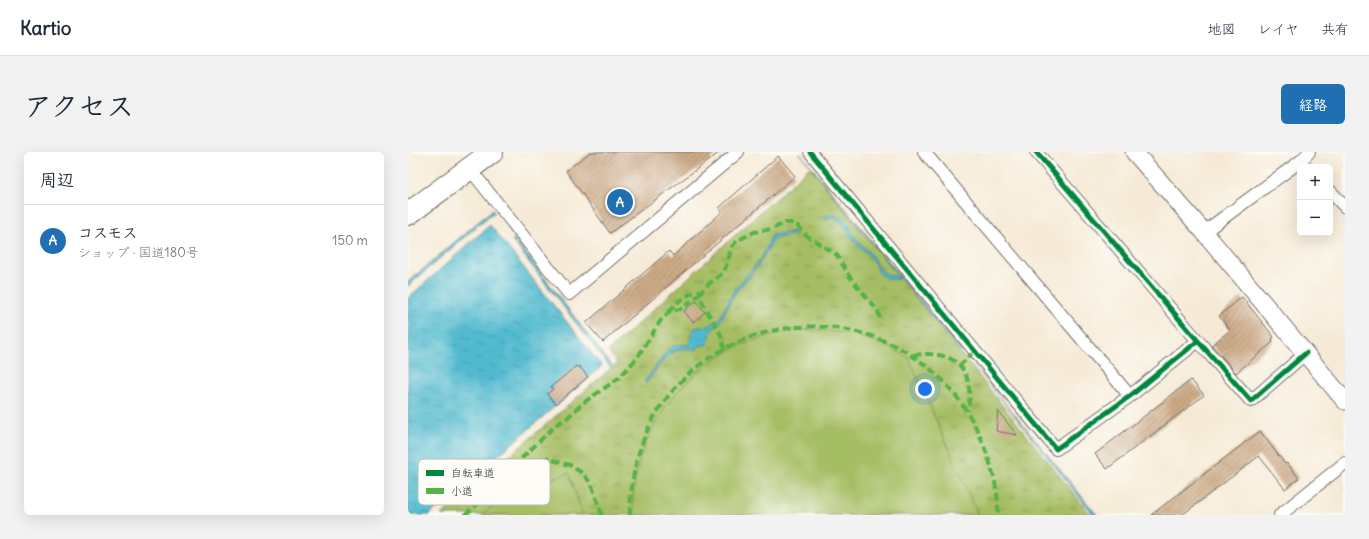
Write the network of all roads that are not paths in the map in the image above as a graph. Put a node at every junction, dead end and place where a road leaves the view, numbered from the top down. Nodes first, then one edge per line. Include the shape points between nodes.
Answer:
1 (492, 152) edge
2 (738, 152) edge
3 (810, 152) edge
4 (924, 152) edge
5 (1036, 152) edge
6 (1134, 152) edge
7 (1306, 160) edge
8 (470, 169) junction
9 (1333, 194) edge
10 (1345, 207) edge
11 (408, 214) edge
12 (1204, 232) junction
13 (1198, 341) junction
14 (1306, 353) junction
15 (1130, 396) junction
16 (1345, 401) edge
17 (1345, 463) edge
18 (1280, 515) edge

1 - 8 highway
2 - 8 street via 569,294
3 - 15 street via 1056,449
4 - 15 street
5 - 13 street
6 - 12 street
7 - 12 street
8 - 11 highway
9 - 10 street
12 - 14 street
13 - 14 street via 1251,401
13 - 15 street
14 - 16 street
17 - 18 street

